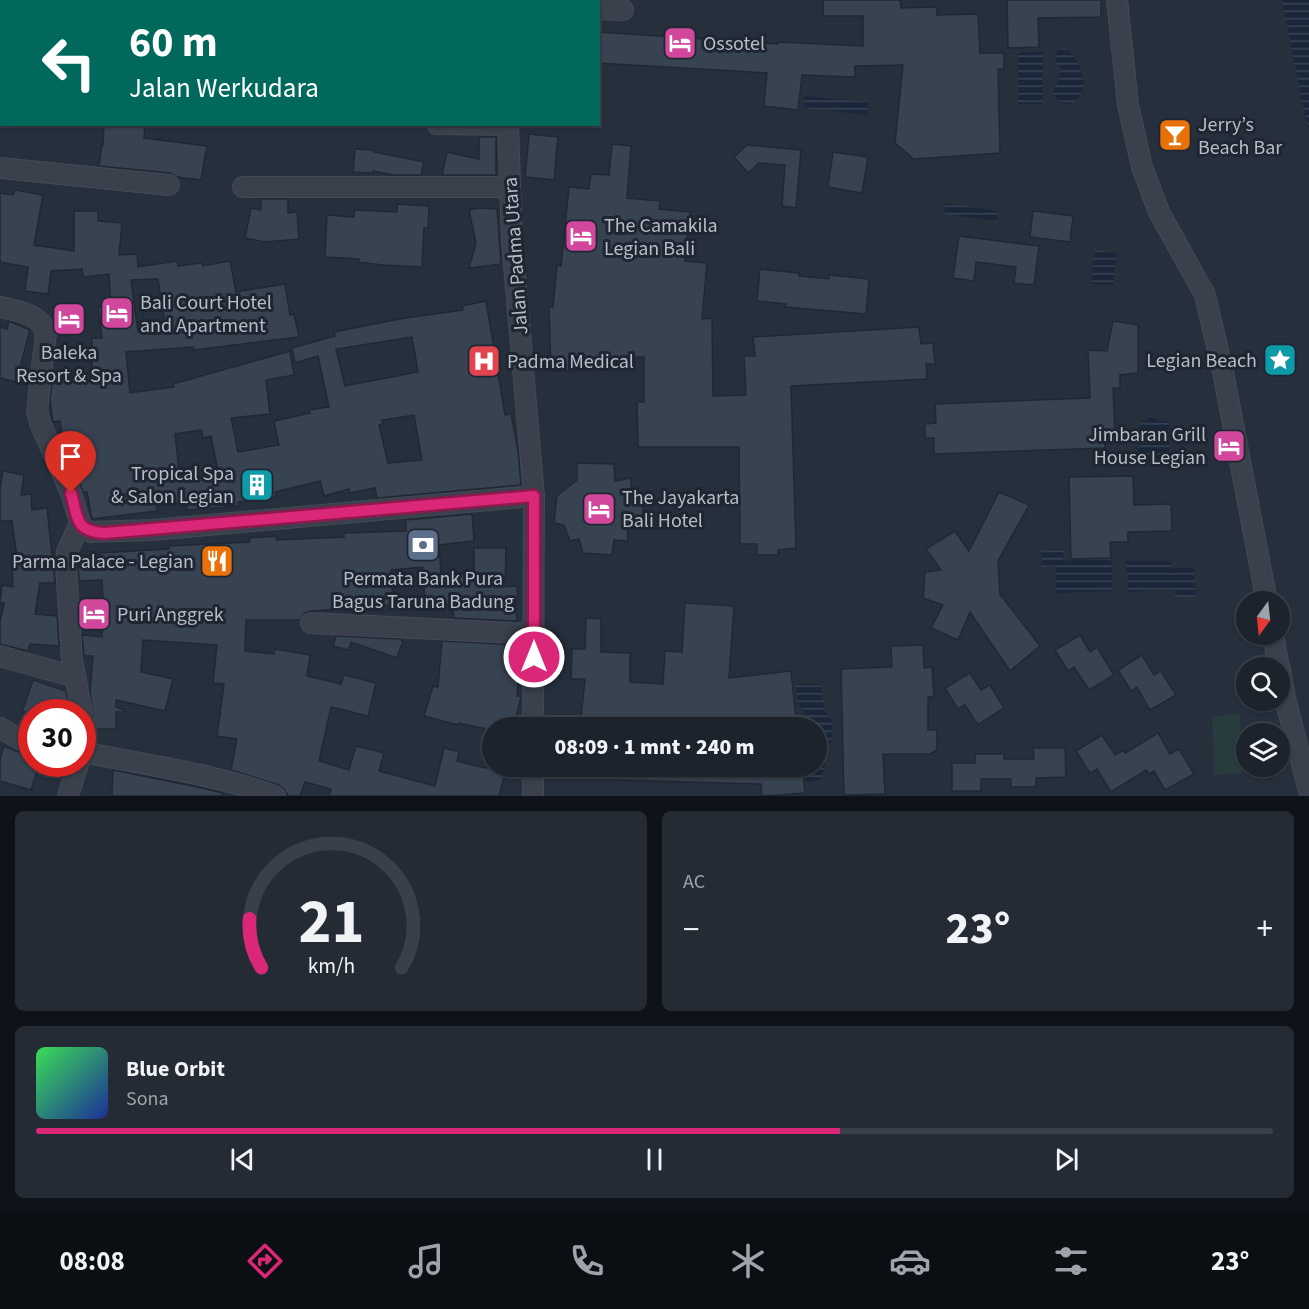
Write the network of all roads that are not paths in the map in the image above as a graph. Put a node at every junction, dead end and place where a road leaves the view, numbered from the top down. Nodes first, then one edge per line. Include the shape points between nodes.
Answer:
1 (1117, 0) edge
2 (600, 9) edge
3 (623, 10) dead end
4 (508, 126) edge
5 (0, 168) edge
6 (169, 185) dead end
7 (510, 186) junction
8 (243, 187) dead end
9 (0, 307) edge
10 (534, 496) junction
11 (80, 523) junction
12 (1265, 591) edge
13 (311, 623) dead end
14 (534, 634) junction
15 (0, 656) edge
16 (75, 677) junction
17 (79, 699) edge
18 (1288, 711) edge
19 (533, 717) edge
20 (0, 728) edge
21 (18, 738) edge
22 (96, 755) edge
23 (70, 777) edge
24 (533, 777) edge
25 (1309, 791) edge
26 (68, 796) edge
27 (276, 796) edge
28 (533, 796) edge

1 - 12 street via 1128,105 1142,167 1159,212 1205,295
2 - 3 street
4 - 7 street, Jalan Padma Utara
5 - 6 street
7 - 8 street
7 - 10 street, Jalan Padma Utara
9 - 11 street via 37,318 44,326 40,423
10 - 11 street via 105,533 84,530
10 - 14 street, Jalan Padma Utara
11 - 16 street via 66,558
13 - 14 street
14 - 19 street, Jalan Padma Utara
15 - 16 street
16 - 17 street
18 - 25 street
20 - 21 street
22 - 27 street
23 - 26 street
24 - 28 street

